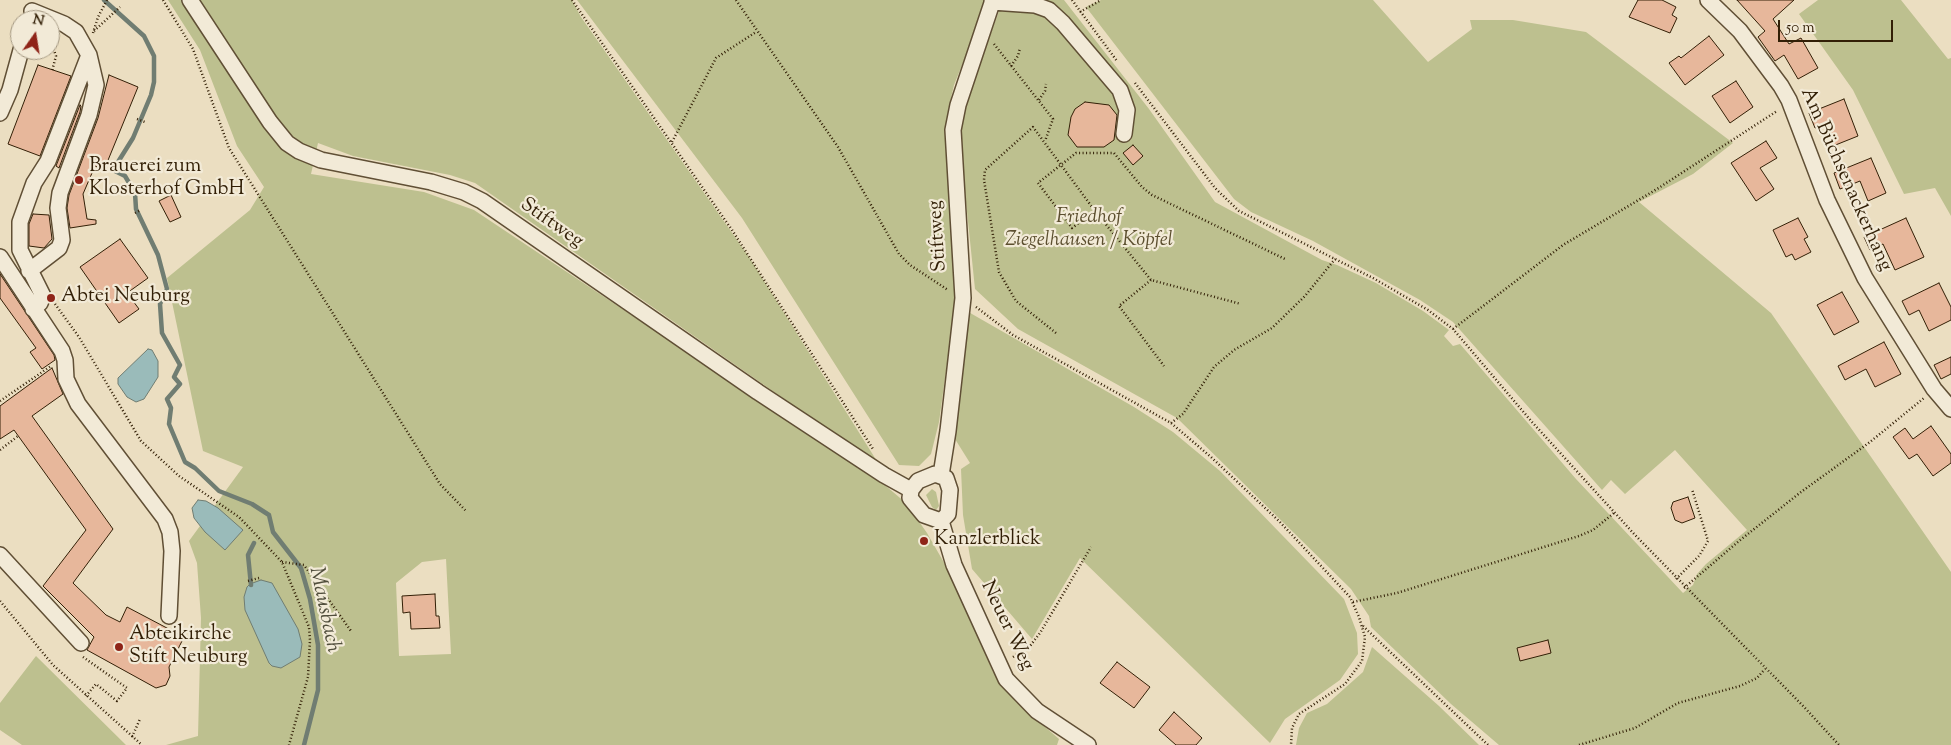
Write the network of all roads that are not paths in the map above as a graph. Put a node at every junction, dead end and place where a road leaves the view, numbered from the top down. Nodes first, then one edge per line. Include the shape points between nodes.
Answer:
1 (190, 0) edge
2 (1708, 0) edge
3 (993, 1) edge
4 (60, 24) edge
5 (87, 50) junction
6 (18, 60) edge
7 (0, 113) edge
8 (1124, 134) dead end
9 (0, 257) edge
10 (28, 270) junction
11 (33, 309) junction
12 (1951, 409) edge
13 (941, 475) junction
14 (912, 490) junction
15 (941, 521) junction
16 (0, 555) edge
17 (169, 616) dead end
18 (81, 643) road end
19 (1088, 745) edge

1 - 14 street, Stiftweg via 287,144 322,160 430,182 482,201 758,392
2 - 12 street, Am Büchsenackerhang via 1740,31 1781,86 1844,237 1873,293 1934,390
3 - 8 street via 1035,5 1048,10 1063,23 1120,90 1127,110
3 - 13 street, Stiftweg via 958,105 953,130 962,301
4 - 5 street via 71,29
5 - 10 street via 48,161 34,183 20,222 20,250
5 - 10 street via 95,76 94,94 60,193 61,244 54,254
6 - 7 street
9 - 11 street
10 - 11 street via 40,288 42,300
11 - 17 street via 62,351 66,360 66,379 78,404 157,506 168,525 172,551
13 - 14 street via 923,478
13 - 15 street via 948,481 951,498 948,514
14 - 15 street via 911,501 919,511 928,518
15 - 19 street, Neuer Weg via 954,565 1000,667 1011,684 1038,711
16 - 18 street

